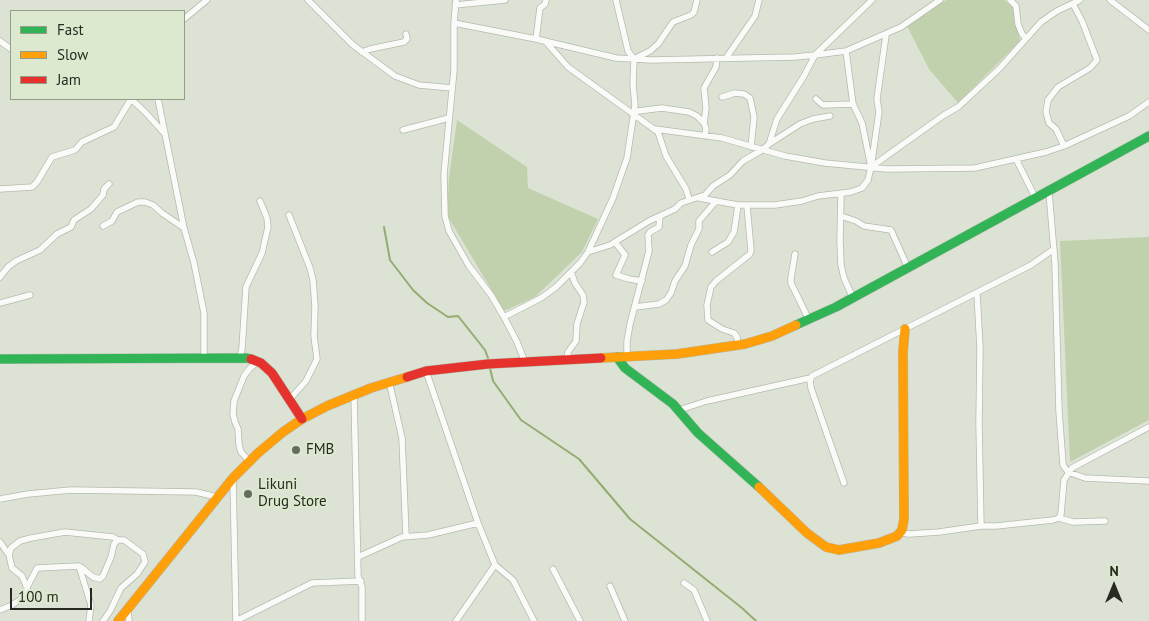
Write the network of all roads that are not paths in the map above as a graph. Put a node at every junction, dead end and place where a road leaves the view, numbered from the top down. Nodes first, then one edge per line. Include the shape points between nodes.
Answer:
1 (207, 0) edge
2 (308, 0) edge
3 (505, 0) edge
4 (546, 0) edge
5 (616, 0) edge
6 (698, 0) edge
7 (759, 0) edge
8 (872, 0) edge
9 (940, 0) edge
10 (1010, 0) edge
11 (1080, 0) edge
12 (1110, 0) edge
13 (455, 1) edge
14 (1017, 3) edge
15 (1073, 4) junction
16 (185, 18) edge
17 (454, 23) junction
18 (1149, 30) edge
19 (406, 34) dead end
20 (886, 35) junction
21 (1026, 38) junction
22 (536, 39) junction
23 (546, 42) junction
24 (846, 51) junction
25 (362, 52) junction
26 (815, 56) junction
27 (717, 58) junction
28 (726, 58) junction
29 (634, 59) junction
30 (452, 88) junction
31 (722, 97) dead end
32 (816, 99) dead end
33 (130, 100) edge
34 (132, 100) edge
35 (158, 100) edge
36 (1149, 102) edge
37 (853, 104) junction
38 (633, 114) junction
39 (830, 116) dead end
40 (449, 118) junction
41 (704, 123) junction
42 (655, 129) junction
43 (403, 130) dead end
44 (166, 135) junction
45 (705, 136) junction
46 (1149, 136) edge
47 (769, 144) junction
48 (1064, 146) junction
49 (751, 147) junction
50 (762, 150) junction
51 (1016, 159) junction
52 (871, 167) junction
53 (109, 184) dead end
54 (0, 189) edge
55 (1049, 192) junction
56 (842, 194) junction
57 (698, 198) junction
58 (689, 199) junction
59 (1036, 199) junction
60 (260, 201) dead end
61 (716, 201) junction
62 (738, 205) junction
63 (747, 206) junction
64 (289, 215) dead end
65 (660, 216) junction
66 (841, 216) junction
67 (103, 226) dead end
68 (184, 228) junction
69 (615, 242) junction
70 (1054, 249) junction
71 (588, 252) junction
72 (712, 252) dead end
73 (795, 254) dead end
74 (908, 268) junction
75 (571, 272) junction
76 (0, 277) edge
77 (642, 281) junction
78 (977, 293) junction
79 (30, 295) dead end
80 (853, 298) junction
81 (0, 303) edge
82 (635, 308) junction
83 (504, 317) junction
84 (809, 320) junction
85 (905, 329) junction
86 (738, 345) junction
87 (204, 357) junction
88 (240, 357) junction
89 (617, 357) junction
90 (627, 357) junction
91 (0, 358) edge
92 (567, 360) junction
93 (258, 362) junction
94 (525, 362) junction
95 (426, 371) junction
96 (810, 378) junction
97 (389, 381) junction
98 (354, 394) junction
99 (289, 400) junction
100 (679, 410) junction
101 (302, 419) junction
102 (1149, 426) edge
103 (250, 462) junction
104 (1068, 472) junction
105 (234, 478) junction
106 (1149, 481) edge
107 (844, 483) dead end
108 (217, 497) junction
109 (0, 499) edge
110 (1058, 518) junction
111 (1105, 521) dead end
112 (478, 523) junction
113 (981, 526) junction
114 (901, 533) junction
115 (406, 536) junction
116 (118, 540) junction
117 (0, 542) edge
118 (9, 555) junction
119 (358, 557) junction
120 (495, 565) junction
121 (79, 566) junction
122 (553, 568) dead end
123 (361, 581) junction
124 (684, 583) dead end
125 (610, 586) dead end
126 (27, 588) junction
127 (128, 608) junction
128 (0, 610) edge
129 (89, 621) edge
130 (103, 621) edge
131 (118, 621) edge
132 (129, 621) edge
133 (236, 621) edge
134 (362, 621) edge
135 (456, 621) edge
136 (534, 621) edge
137 (580, 621) edge
138 (625, 621) edge
139 (707, 621) edge

1 - 16 street
2 - 25 street
3 - 13 street
4 - 22 street via 540,8
5 - 29 street via 628,51
6 - 29 street via 691,15 673,22 658,44
7 - 28 street via 755,16
8 - 26 street
9 - 20 street
10 - 14 street
11 - 15 street
12 - 18 street
13 - 17 street
14 - 21 street via 1018,24
15 - 21 street via 1048,16
15 - 48 street via 1097,60 1090,68 1058,87 1048,100 1046,112 1049,122
17 - 22 street
17 - 30 street
19 - 25 street via 404,42
20 - 24 street
20 - 52 street via 876,99 878,112
21 - 52 street via 970,98
22 - 23 street
23 - 29 street
23 - 38 street via 568,67
24 - 26 street
24 - 37 street
25 - 30 street via 407,82
26 - 28 street
26 - 47 street via 777,119
27 - 28 street
27 - 29 street
27 - 41 street via 716,67 704,88
29 - 38 street
30 - 40 street
31 - 49 street via 735,93 750,98 754,117
32 - 37 street via 823,105
33 - 54 street via 114,127 82,142 75,150 52,157 32,187
34 - 44 street
35 - 44 street
36 - 48 street via 1129,116
37 - 52 street via 862,123
38 - 41 street via 669,108 688,112
38 - 42 street
38 - 71 street via 627,158
39 - 47 street via 800,124
40 - 43 street
40 - 83 street via 444,201 449,231
41 - 45 street
42 - 45 street
42 - 58 street
44 - 68 street
45 - 49 street
46 - 55 main road
47 - 50 street
48 - 51 street
49 - 50 street
50 - 52 street via 811,161
50 - 57 street via 743,161 730,175
51 - 52 street via 975,168
51 - 59 street
52 - 56 street via 862,188
53 - 76 street via 91,209 74,220 71,227 57,234 40,250 16,261
55 - 59 main road
55 - 70 street
56 - 63 street
56 - 66 street
57 - 58 street
57 - 61 street
58 - 65 street
59 - 74 main road
60 - 88 street via 268,226 262,253 246,287
61 - 62 street
61 - 82 street via 699,221 685,266 666,300
62 - 63 street
62 - 72 street via 734,232 728,242
63 - 86 street via 750,254 711,287 708,305 708,320 734,332
64 - 99 street via 313,280 317,359 306,381
65 - 69 street
65 - 77 street via 659,226 648,235 649,251
66 - 74 street via 864,226 890,230
66 - 80 street via 841,264
67 - 68 street via 112,221 117,212 144,202
68 - 87 street via 204,313
69 - 71 street
69 - 77 street via 625,254 616,275
70 - 78 street
70 - 104 street via 1059,411 1063,465
71 - 75 street
73 - 84 street via 791,283
74 - 80 main road
75 - 83 street via 541,298
75 - 92 street via 584,302 576,341 568,352
77 - 82 street
78 - 85 street
78 - 113 street
79 - 81 street
80 - 84 main road
82 - 90 street
83 - 94 street
84 - 86 main road via 772,336
85 - 96 street
85 - 114 main road via 904,519
86 - 90 main road
87 - 88 main road
87 - 91 main road
88 - 93 main road
89 - 90 main road
89 - 92 main road
89 - 100 main road via 625,368
92 - 94 main road
93 - 99 main road via 272,373
93 - 103 street via 244,376 234,401 239,445
94 - 95 main road
95 - 97 main road
95 - 112 street
96 - 100 street
96 - 107 street
97 - 98 main road
97 - 115 street via 402,438
98 - 101 main road
98 - 119 street
99 - 101 main road
100 - 114 main road via 807,534 826,547 849,549
101 - 103 main road
102 - 104 street
103 - 105 main road
104 - 106 street via 1084,478
104 - 110 street via 1064,480 1063,508
105 - 108 main road
105 - 133 street
108 - 109 street via 196,492 71,490
108 - 127 main road
110 - 111 street via 1073,522
110 - 113 street via 1048,522
112 - 115 street via 428,535
112 - 120 street
113 - 114 street
115 - 119 street
116 - 118 street via 65,532 20,541 11,548
116 - 121 street via 100,579
116 - 130 street via 124,540 143,554 145,562 121,588
117 - 118 street
118 - 126 street via 12,568 22,576
119 - 123 street
120 - 135 street
120 - 136 street via 513,580
121 - 126 street via 37,568
121 - 129 street via 91,605
122 - 137 street
123 - 133 street via 312,582
123 - 134 street
124 - 139 street via 694,590
125 - 138 street
126 - 128 street via 21,599
127 - 131 main road
127 - 132 street

